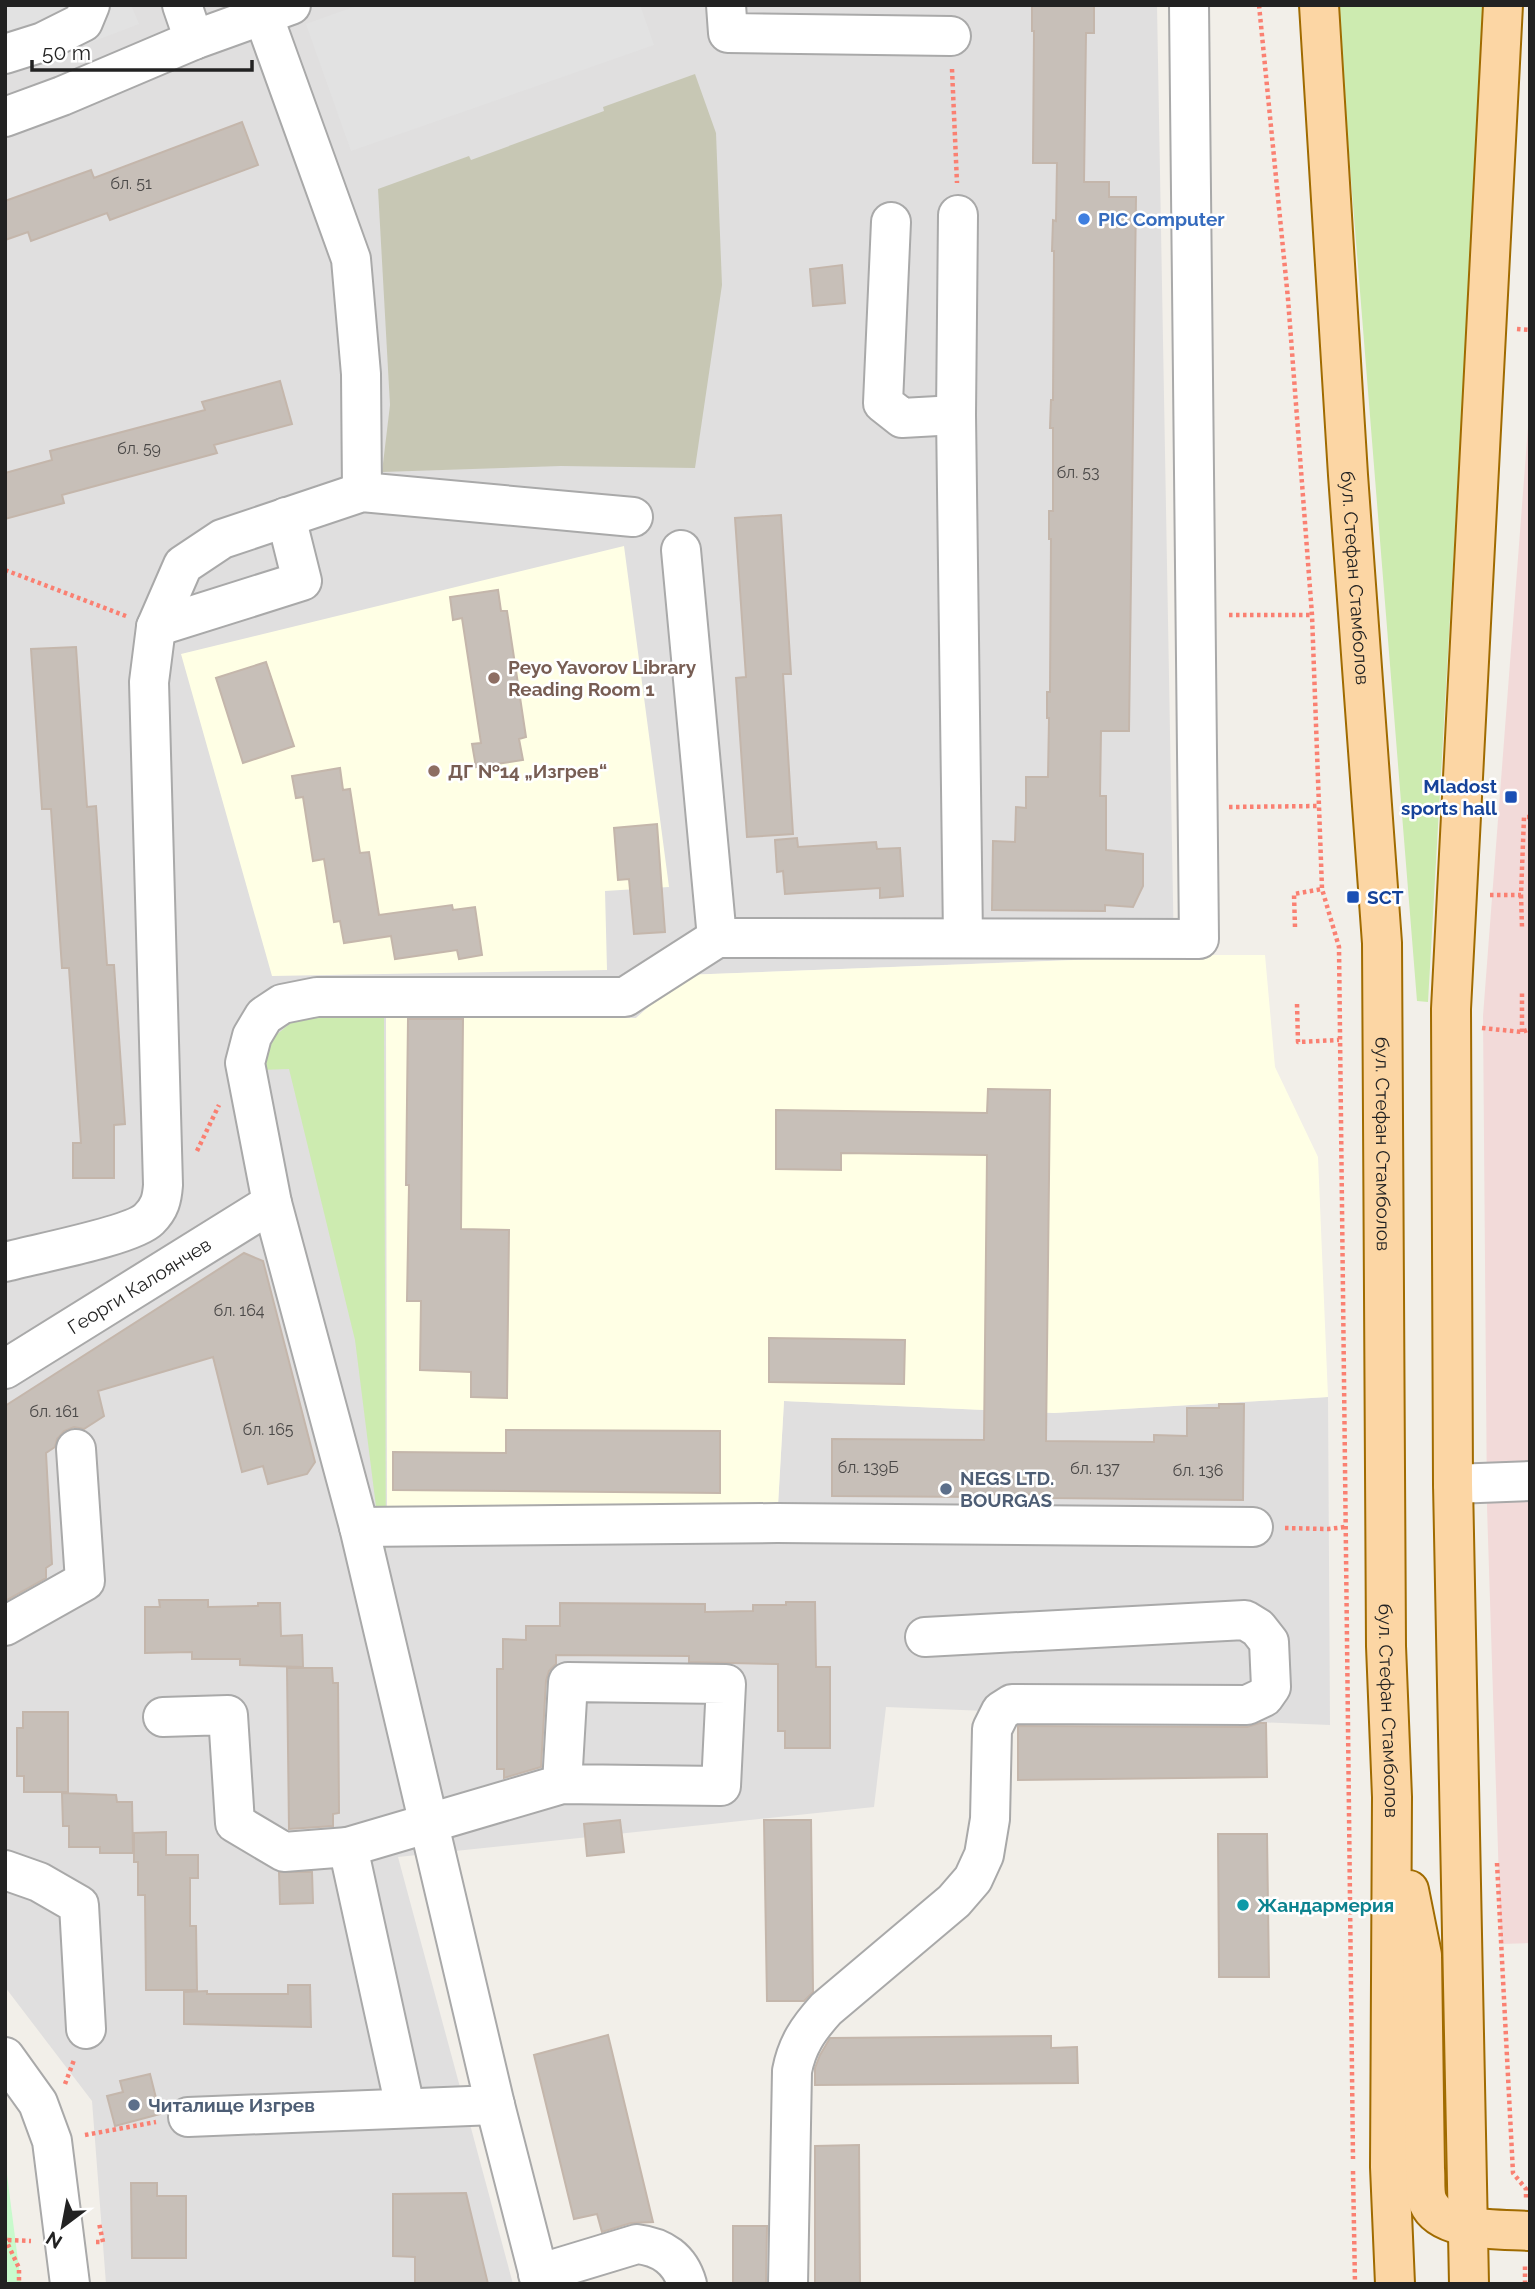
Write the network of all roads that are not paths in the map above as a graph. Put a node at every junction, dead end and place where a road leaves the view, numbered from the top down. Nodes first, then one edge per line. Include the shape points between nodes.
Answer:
1 (90, 5) edge
2 (726, 5) edge
3 (1189, 5) edge
4 (1320, 5) edge
5 (1503, 5) edge
6 (277, 10) edge
7 (188, 22) edge
8 (951, 36) road end
9 (43, 42) junction
10 (5, 54) edge
11 (62, 96) junction
12 (5, 117) edge
13 (958, 215) road end
14 (891, 222) dead end
15 (957, 415) junction
16 (362, 492) junction
17 (286, 517) junction
18 (633, 517) dead end
19 (681, 550) dead end
20 (156, 627) junction
21 (718, 938) junction
22 (963, 938) junction
23 (272, 1203) junction
24 (5, 1262) edge
25 (5, 1368) edge
26 (76, 1449) dead end
27 (1530, 1481) edge
28 (1453, 1484) junction
29 (359, 1527) junction
30 (1253, 1527) road end
31 (5, 1626) edge
32 (925, 1636) dead end
33 (163, 1717) dead end
34 (562, 1784) junction
35 (1392, 1797) junction
36 (428, 1824) junction
37 (348, 1847) junction
38 (5, 1870) edge
39 (86, 2029) dead end
40 (5, 2057) edge
41 (495, 2105) junction
42 (405, 2107) junction
43 (188, 2117) road end
44 (1467, 2226) junction
45 (1527, 2231) edge
46 (540, 2279) edge
47 (70, 2284) edge
48 (687, 2284) edge
49 (788, 2284) edge
50 (1395, 2284) edge
51 (1469, 2284) edge

1 - 9 street via 83,22
2 - 8 street via 728,33
3 - 22 street via 1199,939
4 - 35 main road, бул. Стефан Стамболов via 1382,943 1386,1633
5 - 28 main road via 1451,1009
6 - 7 street
6 - 16 street via 351,259 361,374
7 - 11 street
9 - 10 street
9 - 11 street
11 - 12 street
13 - 15 street
14 - 15 street via 883,403 902,418
15 - 22 street
16 - 17 street
16 - 18 street
17 - 20 street via 222,540 183,565
17 - 20 street via 302,581
19 - 21 street
20 - 24 street via 149,682 161,1205 148,1221 124,1232
21 - 22 street
21 - 23 street via 625,997 317,997 282,1004 264,1016 252,1036 245,1063
23 - 25 street, Георги Калоянчев
23 - 29 street
26 - 31 street via 85,1581
27 - 28 street
28 - 44 main road
29 - 30 street via 791,1523
29 - 36 street
32 - 49 street via 1245,1620 1269,1642 1271,1687 1264,1697 1247,1705 1013,1704 1001,1711 992,1729 990,1819 984,1854 973,1879 954,1901 826,2009 796,2050
33 - 37 street via 228,1715 235,1823 284,1852
34 - 34 street via 568,1682 726,1684 721,1786
34 - 36 street
35 - 44 main road via 1422,1955 1426,2195 1443,2219
35 - 50 main road, бул. Стефан Стамболов
36 - 37 street
36 - 41 street
37 - 42 street
38 - 39 street via 39,1882 79,1905
40 - 47 street via 38,2103 49,2129
41 - 42 street
41 - 46 street
42 - 43 street
44 - 45 main road
44 - 51 main road
46 - 48 street via 637,2244 671,2256

